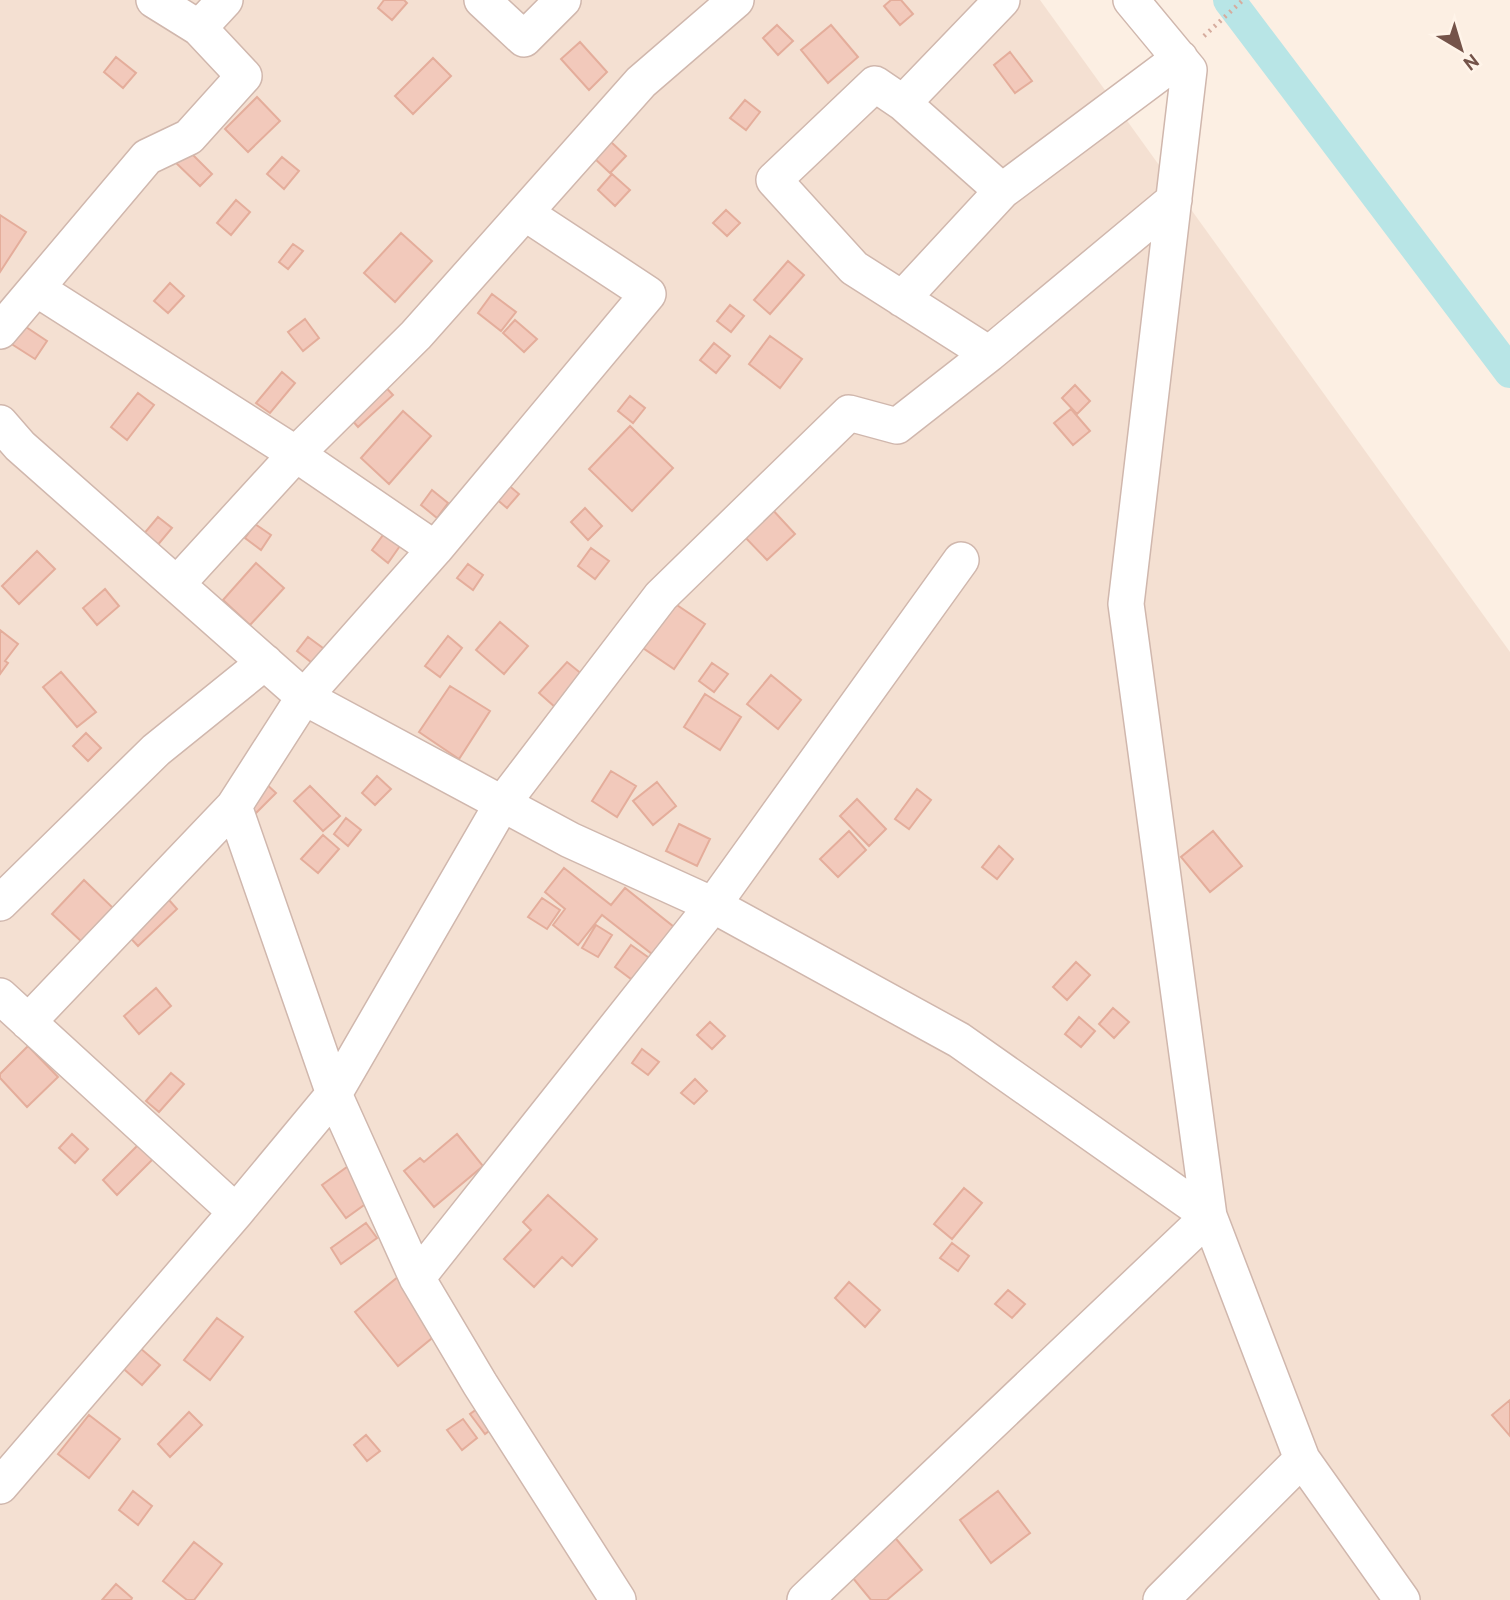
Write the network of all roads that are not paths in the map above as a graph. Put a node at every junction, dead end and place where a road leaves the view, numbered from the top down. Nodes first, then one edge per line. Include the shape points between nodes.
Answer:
1 (154, 0) edge
2 (225, 0) edge
3 (482, 0) edge
4 (563, 0) edge
5 (736, 0) edge
6 (1002, 0) edge
7 (1131, 0) edge
8 (200, 28) junction
9 (1187, 51) junction
10 (903, 103) junction
11 (1002, 191) junction
12 (1174, 200) junction
13 (525, 213) junction
14 (37, 289) junction
15 (902, 299) junction
16 (0, 331) edge
17 (989, 354) junction
18 (0, 423) edge
19 (296, 454) junction
20 (435, 550) junction
21 (961, 560) dead end
22 (177, 584) junction
23 (265, 662) junction
24 (304, 697) junction
25 (502, 804) junction
26 (234, 806) junction
27 (0, 903) edge
28 (713, 905) junction
29 (0, 996) edge
30 (28, 1021) junction
31 (334, 1094) junction
32 (236, 1212) junction
33 (1209, 1216) junction
34 (417, 1278) junction
35 (1302, 1460) junction
36 (0, 1486) edge
37 (618, 1600) edge
38 (805, 1600) edge
39 (1161, 1600) edge
40 (1402, 1600) edge

1 - 8 street
2 - 8 street
3 - 4 street via 524,39
5 - 13 street via 641,82
6 - 10 street
7 - 9 street
8 - 14 street via 244,76 189,137 147,157
9 - 11 street
9 - 12 street via 1189,70
10 - 11 street
10 - 15 street via 875,85 774,180 854,268
11 - 15 street
12 - 17 street
12 - 33 street via 1126,604
13 - 19 street via 416,335
13 - 20 street via 648,294
14 - 16 street
14 - 19 street
15 - 17 street
17 - 25 street via 897,426 849,413 662,596
18 - 22 street via 20,446
19 - 20 street
19 - 22 street
20 - 24 street
21 - 28 street
22 - 23 street
23 - 24 street
23 - 27 street via 156,750
24 - 25 street
24 - 26 street
25 - 28 street
25 - 31 street
26 - 30 street
26 - 31 street
28 - 33 street via 959,1040
28 - 34 street
29 - 30 street
30 - 32 street
31 - 32 street
31 - 34 street
32 - 36 street
33 - 35 street
33 - 38 street
34 - 37 street
35 - 39 street
35 - 40 street

